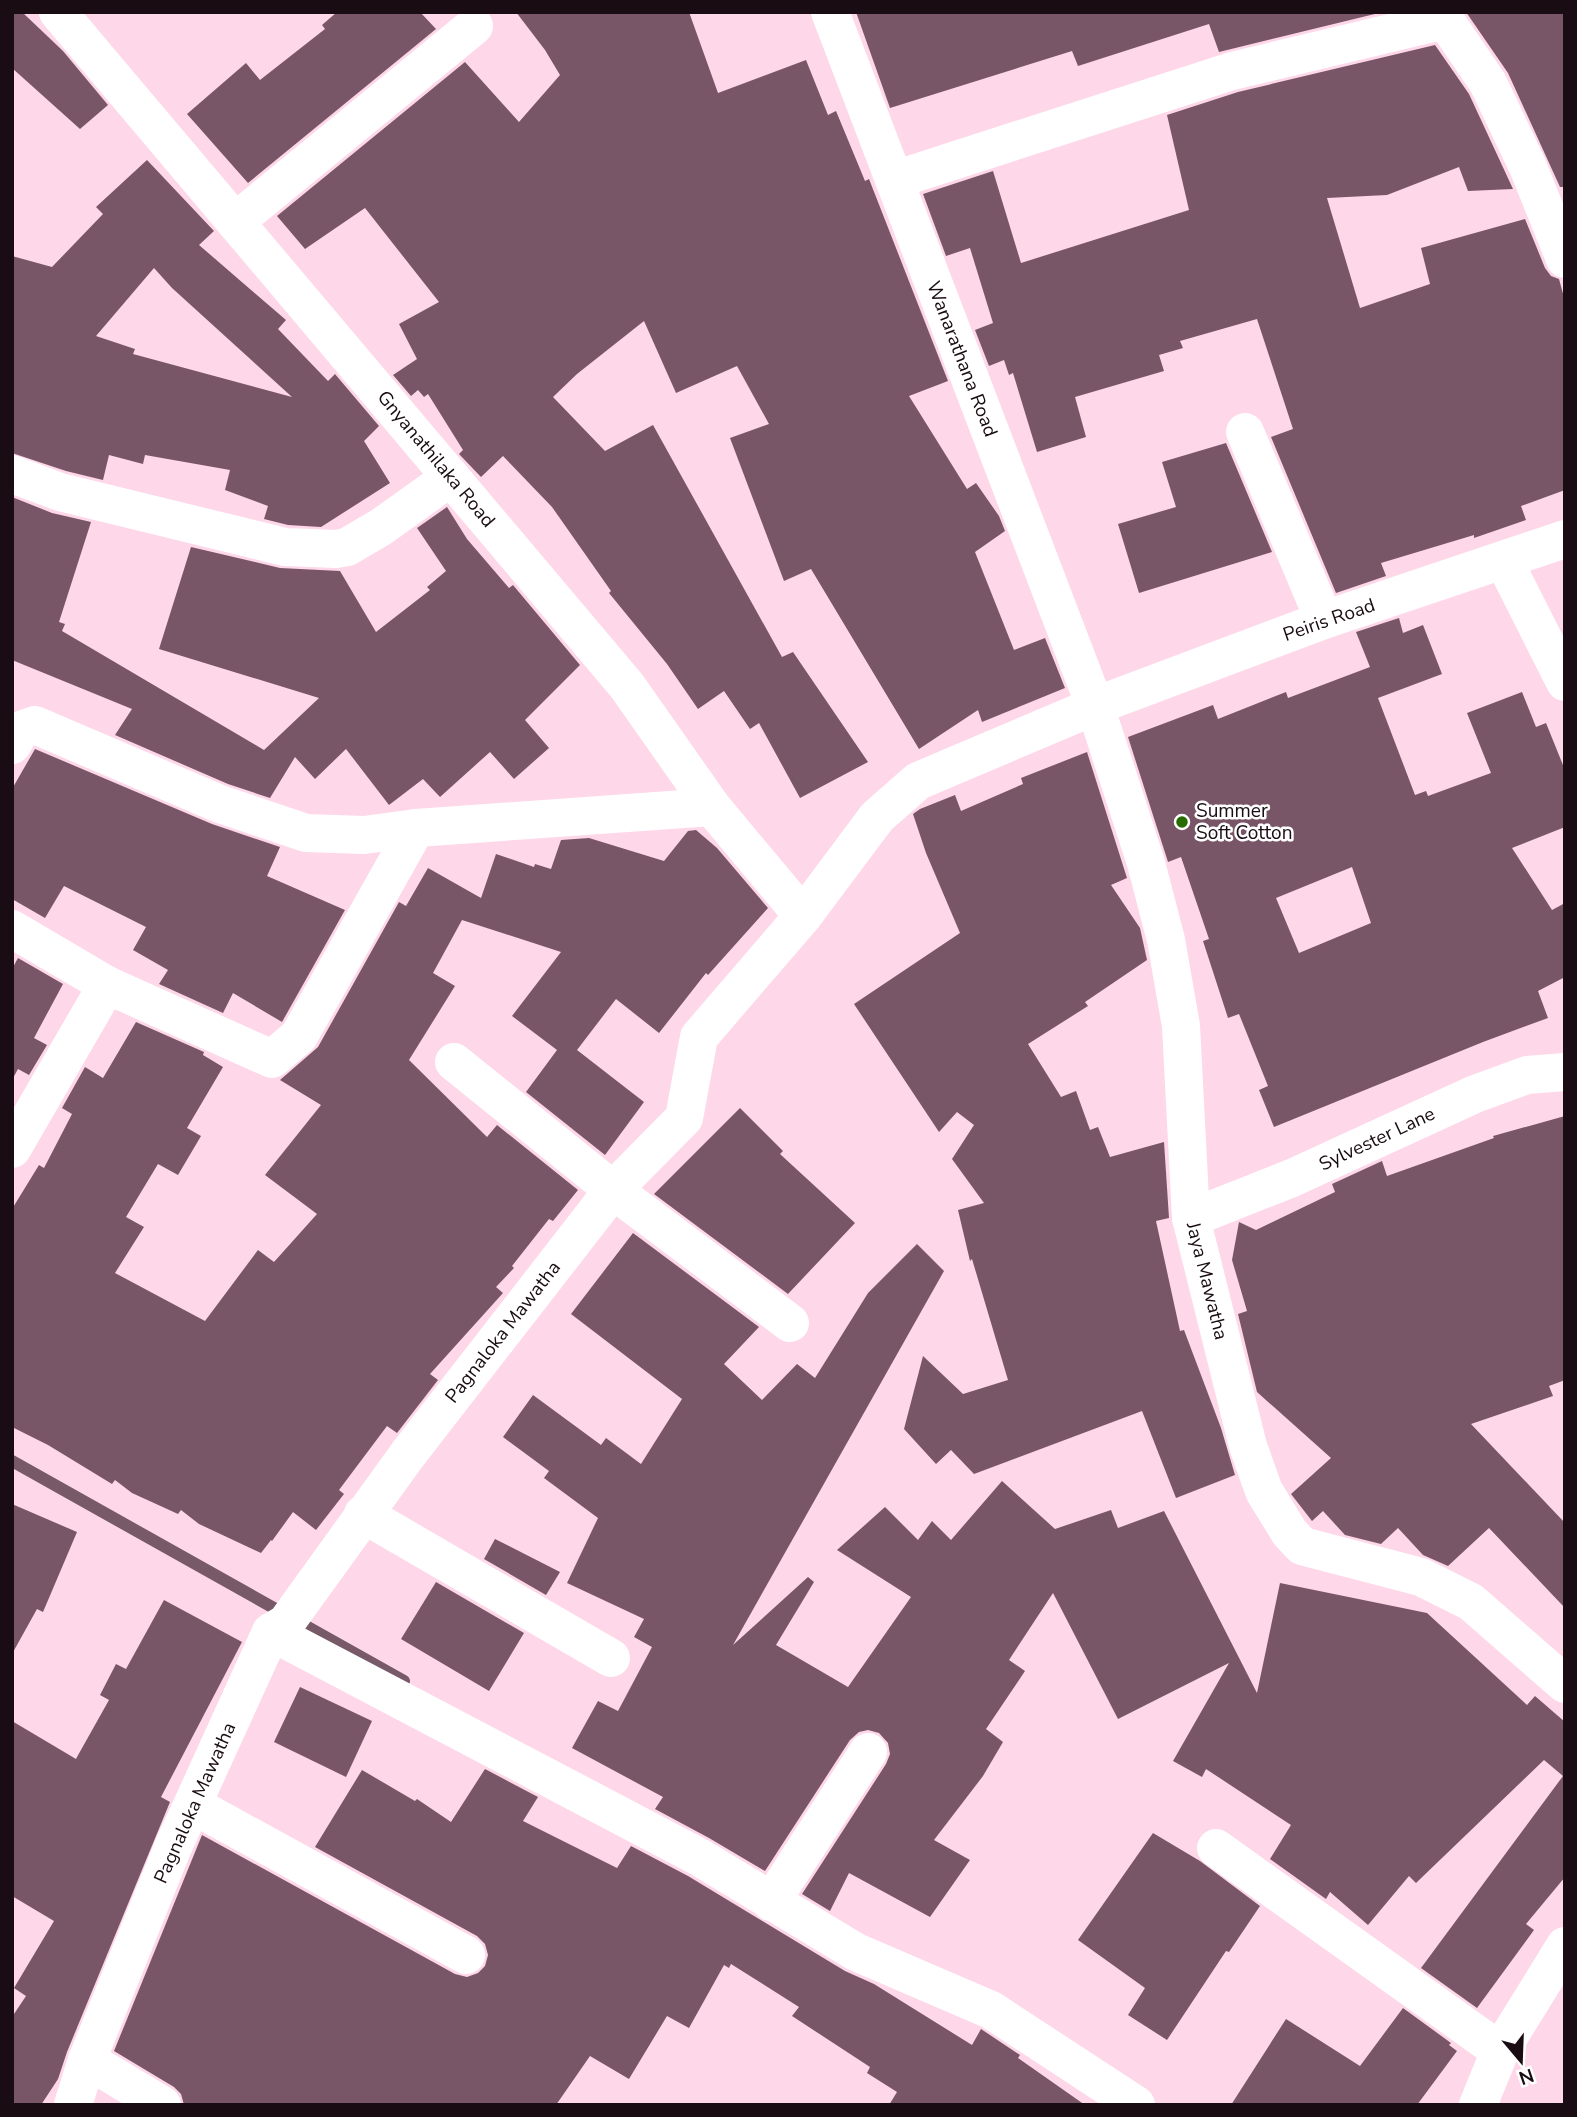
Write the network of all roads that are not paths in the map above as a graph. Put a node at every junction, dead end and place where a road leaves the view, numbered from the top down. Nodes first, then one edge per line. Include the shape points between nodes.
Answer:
1 (58, 12) edge
2 (830, 12) edge
3 (474, 26) dead end
4 (894, 180) junction
5 (235, 222) junction
6 (1565, 259) edge
7 (1245, 432) dead end
8 (12, 474) edge
9 (451, 477) junction
10 (1565, 539) edge
11 (1504, 561) junction
12 (1324, 621) junction
13 (1565, 682) edge
14 (1095, 706) junction
15 (12, 745) edge
16 (712, 807) junction
17 (415, 828) junction
18 (803, 916) junction
19 (12, 929) edge
20 (107, 985) junction
21 (454, 1062) dead end
22 (1565, 1072) edge
23 (12, 1149) edge
24 (613, 1190) junction
25 (1191, 1218) junction
26 (790, 1323) dead end
27 (363, 1514) junction
28 (278, 1628) junction
29 (611, 1657) dead end
30 (1565, 1684) edge
31 (868, 1752) dead end
32 (193, 1805) junction
33 (1216, 1848) dead end
34 (771, 1902) junction
35 (1565, 1946) edge
36 (466, 1955) dead end
37 (1500, 2051) junction
38 (87, 2060) junction
39 (73, 2105) edge
40 (162, 2105) edge
41 (1136, 2105) edge
42 (1478, 2105) edge

1 - 5 street, Gnyanathilaka Road
2 - 4 street, Wanarathana Road
3 - 5 street
4 - 6 street via 1232,71 1445,20 1488,83
4 - 14 street, Wanarathana Road
5 - 9 street, Gnyanathilaka Road
7 - 12 street
8 - 9 street via 60,492 285,547 336,549 381,527
9 - 16 street, Gnyanathilaka Road via 627,687
10 - 11 street, Peiris Road
11 - 12 street, Peiris Road
11 - 13 street
12 - 14 street, Peiris Road
14 - 18 street, Pagnaloka Mawatha via 918,781 877,817
14 - 25 street, Jaya Mawatha via 1166,940 1181,1026
15 - 17 street via 21,730 35,725 220,804 306,833 364,835
16 - 17 street
16 - 18 street, Gnyanathilaka Road
17 - 20 street via 299,1036 272,1059
18 - 24 street, Pagnaloka Mawatha via 699,1037 684,1118
19 - 20 street
20 - 23 street
21 - 24 street
22 - 25 street, Sylvester Lane via 1527,1075 1475,1094 1292,1178
24 - 26 street
24 - 27 street, Pagnaloka Mawatha
25 - 30 street, Jaya Mawatha via 1248,1446 1264,1491 1289,1532 1302,1546 1421,1577 1471,1602
27 - 28 street, Pagnaloka Mawatha
27 - 29 street
28 - 32 street, Pagnaloka Mawatha
28 - 34 street via 699,1857
31 - 34 street
32 - 36 street
32 - 38 street, Pagnaloka Mawatha
33 - 37 street
34 - 41 street via 856,1952 991,2010
35 - 37 street
37 - 42 street
38 - 39 street, Pagnaloka Mawatha
38 - 40 street

